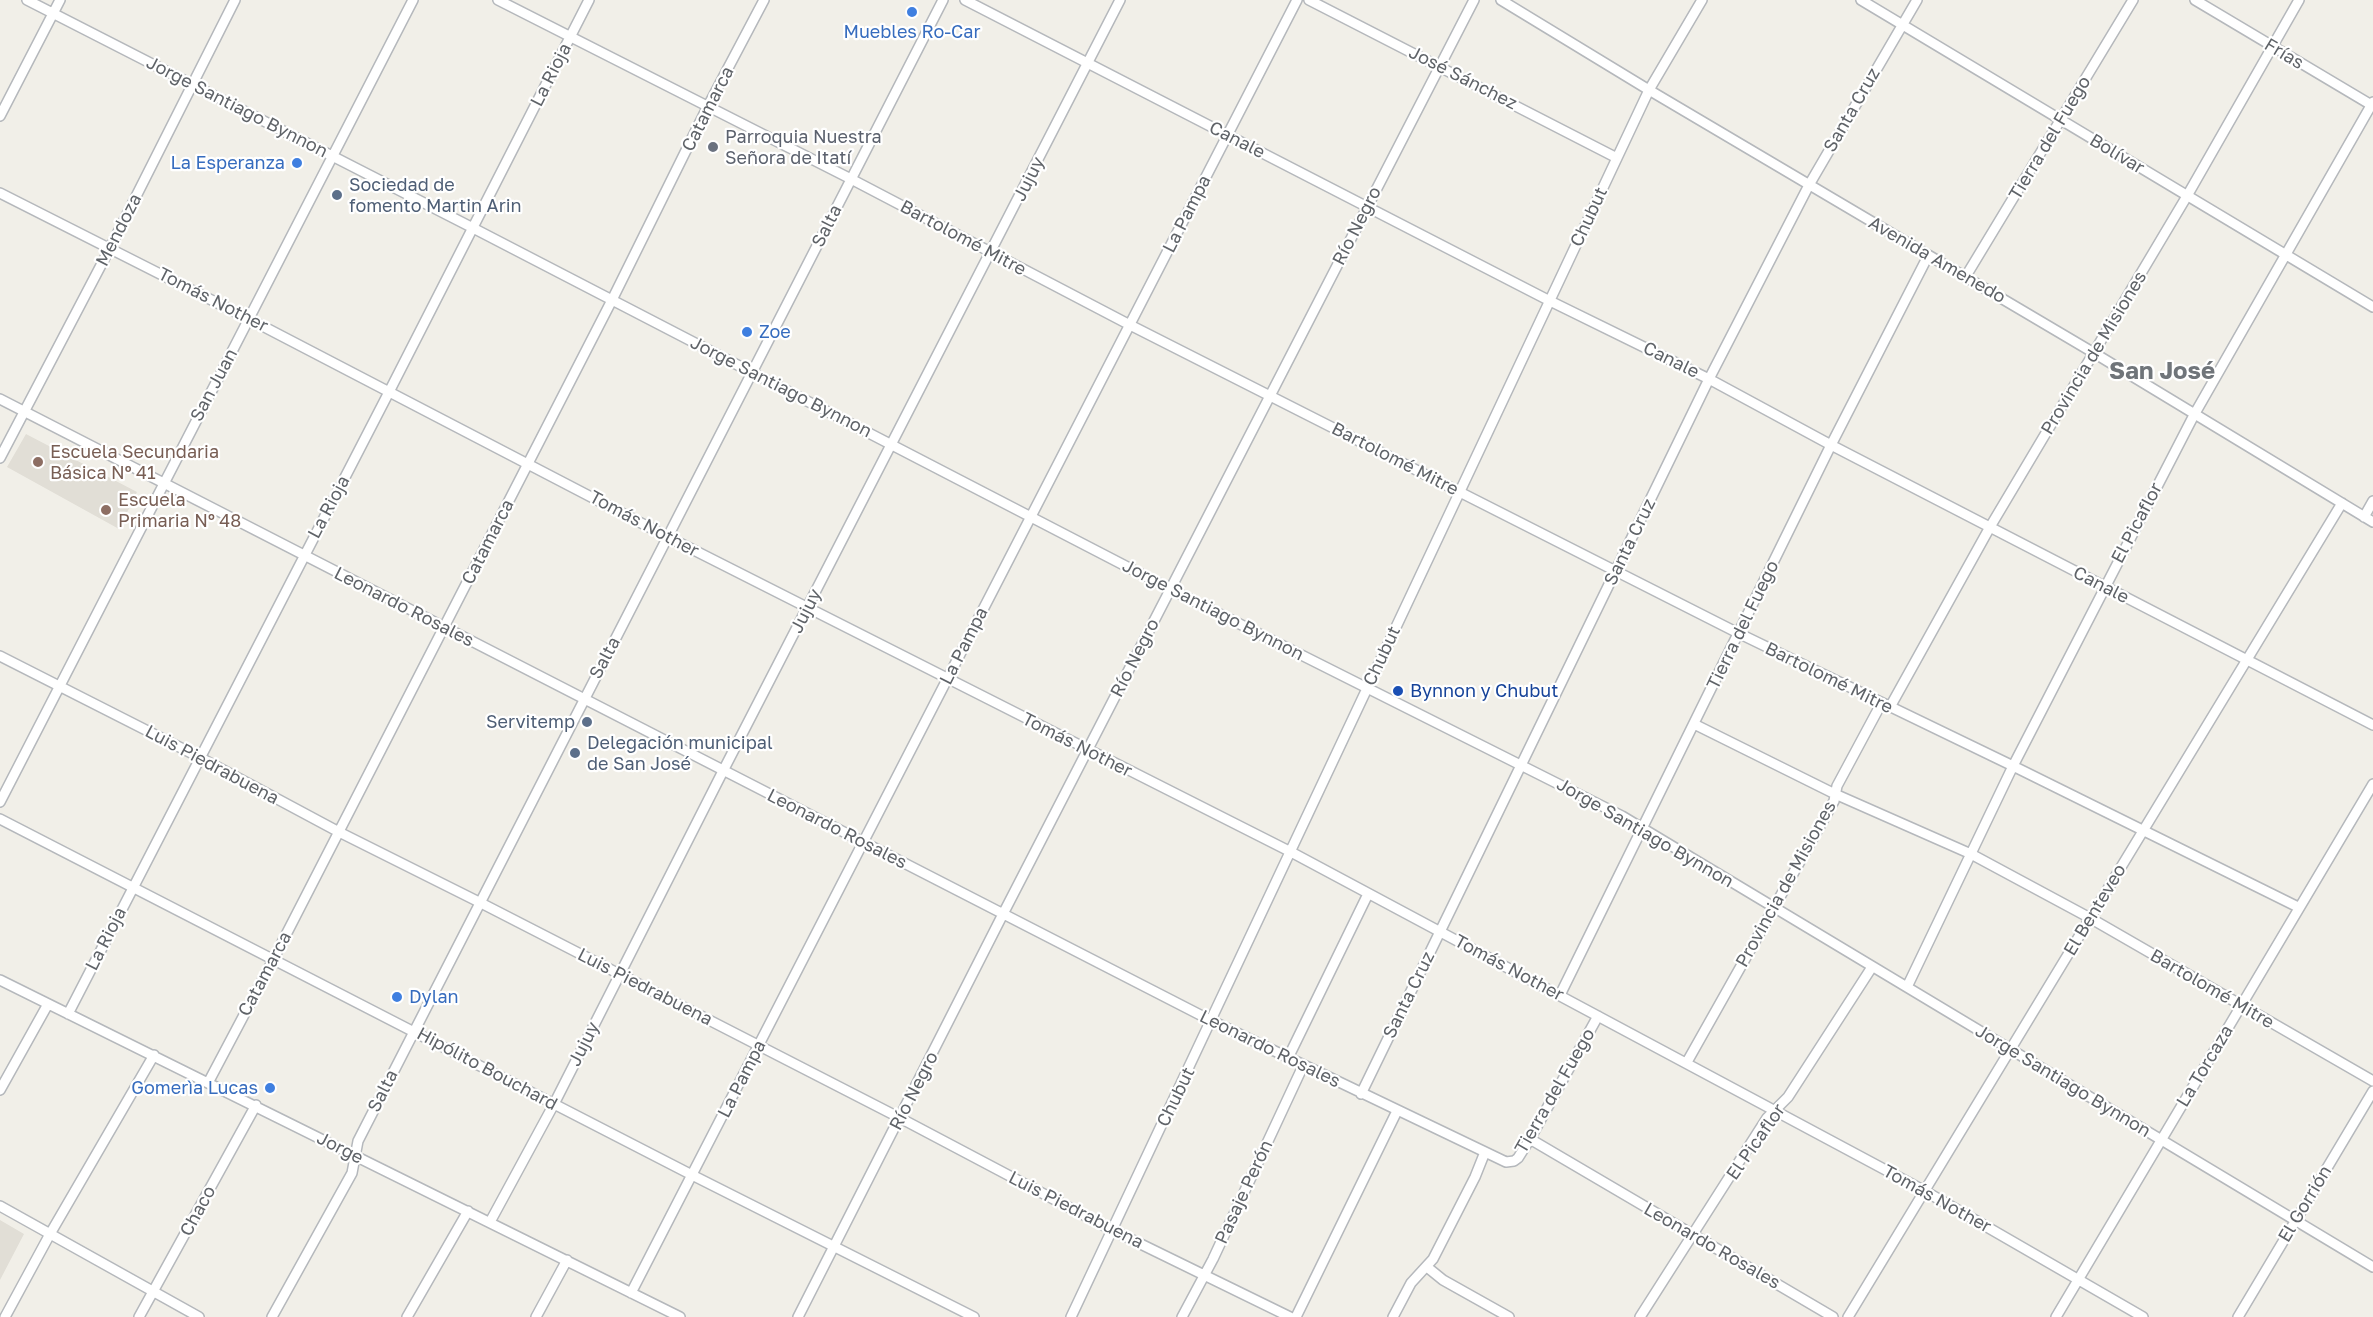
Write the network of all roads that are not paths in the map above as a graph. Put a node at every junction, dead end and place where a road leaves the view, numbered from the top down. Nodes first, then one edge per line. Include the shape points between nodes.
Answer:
1 (27, 0) edge
2 (60, 0) edge
3 (235, 0) edge
4 (413, 0) edge
5 (498, 0) edge
6 (589, 0) edge
7 (764, 0) edge
8 (943, 0) edge
9 (965, 0) edge
10 (1120, 0) edge
11 (1297, 0) edge
12 (1309, 0) edge
13 (1474, 0) edge
14 (1501, 0) edge
15 (1701, 0) edge
16 (1861, 0) edge
17 (1917, 0) edge
18 (2133, 0) edge
19 (2195, 0) edge
20 (2300, 0) edge
21 (53, 14) junction
22 (1902, 25) junction
23 (570, 37) junction
24 (2273, 48) junction
25 (1088, 63) junction
26 (1441, 66) junction
27 (192, 84) junction
28 (1649, 90) junction
29 (2372, 105) edge
30 (708, 106) junction
31 (0, 116) edge
32 (2061, 120) junction
33 (1228, 135) junction
34 (332, 156) junction
35 (1617, 158) junction
36 (851, 178) junction
37 (1809, 185) junction
38 (0, 193) edge
39 (2187, 196) junction
40 (1367, 206) junction
41 (473, 228) junction
42 (110, 248) junction
43 (991, 253) junction
44 (1928, 256) junction
45 (2286, 256) junction
46 (1966, 276) junction
47 (612, 300) junction
48 (1550, 301) junction
49 (2373, 307) edge
50 (249, 319) junction
51 (1130, 325) junction
52 (2094, 353) junction
53 (752, 373) junction
54 (1709, 379) junction
55 (389, 392) junction
56 (1271, 396) junction
57 (0, 399) edge
58 (24, 411) junction
59 (2194, 415) junction
60 (891, 443) junction
61 (1831, 445) junction
62 (0, 458) edge
63 (528, 463) junction
64 (163, 483) junction
65 (1460, 492) junction
66 (2373, 501) edge
67 (2342, 503) junction
68 (1031, 515) junction
69 (2364, 517) junction
70 (2373, 522) edge
71 (1990, 527) junction
72 (668, 537) junction
73 (303, 556) junction
74 (1616, 572) junction
75 (2104, 586) junction
76 (1170, 589) junction
77 (808, 608) junction
78 (444, 627) junction
79 (1738, 633) junction
80 (0, 656) edge
81 (2246, 658) junction
82 (948, 678) junction
83 (60, 686) junction
84 (1367, 688) junction
85 (584, 700) junction
86 (1886, 706) junction
87 (1694, 724) junction
88 (2373, 725) edge
89 (1087, 750) junction
90 (199, 757) junction
91 (1520, 764) junction
92 (2013, 766) junction
93 (723, 771) junction
94 (2373, 784) edge
95 (1835, 794) junction
96 (0, 802) edge
97 (0, 819) edge
98 (1644, 829) junction
99 (2144, 830) junction
100 (339, 832) junction
101 (865, 842) junction
102 (1291, 852) junction
103 (1971, 854) junction
104 (133, 886) junction
105 (1368, 894) junction
106 (479, 902) junction
107 (2298, 907) junction
108 (1774, 908) junction
109 (1003, 914) junction
110 (2090, 918) junction
111 (1440, 932) junction
112 (273, 960) junction
113 (1872, 967) junction
114 (619, 975) junction
115 (0, 980) edge
116 (1907, 987) junction
117 (1560, 995) junction
118 (48, 1004) junction
119 (2241, 1006) junction
120 (68, 1014) junction
121 (1598, 1016) junction
122 (1212, 1021) junction
123 (414, 1031) junction
124 (759, 1046) junction
125 (2009, 1050) junction
126 (154, 1055) junction
127 (1288, 1058) junction
128 (1687, 1062) junction
129 (1303, 1066) junction
130 (2373, 1081) edge
131 (208, 1083) junction
132 (0, 1090) edge
133 (2373, 1091) edge
134 (1361, 1094) junction
135 (554, 1104) junction
136 (256, 1105) junction
137 (1775, 1110) junction
138 (1396, 1111) junction
139 (900, 1118) junction
140 (1530, 1139) junction
141 (2160, 1140) junction
142 (1485, 1152) junction
143 (355, 1156) junction
144 (692, 1175) junction
145 (1923, 1190) junction
146 (0, 1206) edge
147 (468, 1211) junction
148 (2295, 1221) junction
149 (490, 1222) junction
150 (1112, 1230) junction
151 (50, 1234) junction
152 (1694, 1235) junction
153 (835, 1246) junction
154 (567, 1260) junction
155 (1427, 1267) junction
156 (2373, 1267) edge
157 (1205, 1274) junction
158 (2078, 1279) junction
159 (154, 1291) junction
160 (631, 1293) junction
161 (668, 1314) edge
162 (5, 1317) edge
163 (139, 1317) edge
164 (199, 1317) edge
165 (272, 1317) edge
166 (406, 1317) edge
167 (536, 1317) edge
168 (680, 1317) edge
169 (798, 1317) edge
170 (974, 1317) edge
171 (1071, 1317) edge
172 (1182, 1317) edge
173 (1290, 1317) edge
174 (1296, 1317) edge
175 (1393, 1317) edge
176 (1509, 1317) edge
177 (1640, 1317) edge
178 (1833, 1317) edge
179 (1848, 1317) edge
180 (2056, 1317) edge
181 (2143, 1317) edge
182 (2238, 1317) edge

1 - 21 street, Jorge Santiago Bynnon
2 - 21 street
3 - 27 street, Mendoza
4 - 34 street, San Juan
5 - 23 street, Bartolomé Mitre
6 - 23 street, La Rioja
7 - 30 street, Catamarca
8 - 36 street, Salta
9 - 25 street, Canale
10 - 25 street, Jujuy
11 - 33 street, La Pampa
12 - 26 street, José Sánchez
13 - 26 street, Río Negro
14 - 28 street, Avenida Amenedo
15 - 28 street, Chubut
16 - 22 street, Bolívar
17 - 22 street, Santa Cruz
18 - 32 street, Tierra del Fuego
19 - 24 street, Frías
20 - 24 street, Provincia de Misiones
21 - 27 street, Jorge Santiago Bynnon
21 - 31 street
22 - 32 street, Bolívar
22 - 37 street, Santa Cruz
23 - 30 street, Bartolomé Mitre
23 - 41 street, La Rioja
24 - 29 street, Frías
24 - 39 street, Provincia de Misiones
25 - 33 street, Canale
25 - 43 street, Jujuy
26 - 35 street, José Sánchez
26 - 40 street, Río Negro
27 - 34 street, Jorge Santiago Bynnon
27 - 42 street, Mendoza
28 - 35 street, Chubut
28 - 37 street, Avenida Amenedo
29 - 45 street, El Picaflor
30 - 36 street, Bartolomé Mitre
30 - 47 street, Catamarca
32 - 39 street, Bolívar
32 - 46 street, Tierra del Fuego
33 - 40 street, Canale
33 - 51 street, La Pampa
34 - 41 street, Jorge Santiago Bynnon
34 - 50 street, San Juan
35 - 48 street, Chubut
36 - 43 street, Bartolomé Mitre
36 - 53 street, Salta
37 - 44 street, Avenida Amenedo
37 - 54 street, Santa Cruz
38 - 42 street, Tomás Nother
39 - 45 street, Bolívar
39 - 52 street, Provincia de Misiones
40 - 48 street, Canale
40 - 56 street, Río Negro
41 - 47 street, Jorge Santiago Bynnon
41 - 55 street, La Rioja
42 - 50 street, Tomás Nother
42 - 58 street, Mendoza
43 - 51 street, Bartolomé Mitre
43 - 60 street, Jujuy
44 - 46 street, Avenida Amenedo
44 - 61 street, Tierra del Fuego
45 - 49 street, Bolívar
45 - 59 street, El Picaflor
46 - 52 street, Avenida Amenedo
47 - 53 street, Jorge Santiago Bynnon
47 - 63 street, Catamarca
48 - 54 street, Canale
48 - 65 street, Chubut
50 - 55 street, Tomás Nother
50 - 64 street, San Juan
51 - 56 street, Bartolomé Mitre
51 - 68 street, La Pampa
52 - 59 street, Avenida Amenedo
52 - 71 street, Provincia de Misiones
53 - 60 street, Jorge Santiago Bynnon
53 - 72 street, Salta
54 - 61 street, Canale
54 - 74 street, Santa Cruz
55 - 63 street, Tomás Nother
55 - 73 street, La Rioja
56 - 65 street, Bartolomé Mitre
56 - 76 street, Río Negro
57 - 58 street, Leonardo Rosales
58 - 62 street, Mendoza
58 - 64 street, Leonardo Rosales
59 - 67 street, Avenida Amenedo
59 - 75 street, El Picaflor
60 - 68 street, Jorge Santiago Bynnon
60 - 77 street, Jujuy
61 - 71 street, Canale
61 - 79 street, Tierra del Fuego
63 - 72 street, Tomás Nother
63 - 78 street, Catamarca
64 - 73 street, Leonardo Rosales
64 - 83 street, San Juan
65 - 74 street, Bartolomé Mitre
65 - 84 street, Chubut
66 - 69 street
67 - 69 street, Avenida Amenedo
67 - 81 street, El Benteveo
68 - 76 street, Jorge Santiago Bynnon
68 - 82 street, La Pampa
69 - 70 street, Avenida Amenedo
71 - 75 street, Canale
71 - 86 street, Provincia de Misiones
72 - 77 street, Tomás Nother
72 - 85 street, Salta
73 - 78 street, Leonardo Rosales
73 - 90 street, La Rioja
74 - 79 street, Bartolomé Mitre
74 - 91 street, Santa Cruz
75 - 81 street, Canale
75 - 92 street, El Picaflor
76 - 84 street, Jorge Santiago Bynnon
76 - 89 street, Río Negro
77 - 82 street, Tomás Nother
77 - 93 street, Jujuy
78 - 85 street, Leonardo Rosales
78 - 100 street, Catamarca
79 - 86 street, Bartolomé Mitre
79 - 87 street, Tierra del Fuego
80 - 83 street, Luis Piedrabuena
81 - 88 street, Canale
81 - 99 street, El Benteveo
82 - 89 street, Tomás Nother
82 - 101 street, La Pampa
83 - 90 street, Luis Piedrabuena
83 - 96 street, San Juan
84 - 91 street, Jorge Santiago Bynnon
84 - 102 street, Chubut
85 - 93 street, Leonardo Rosales
85 - 106 street, Salta
86 - 92 street, Bartolomé Mitre
86 - 95 street, Provincia de Misiones
87 - 95 street, Bartolomé Mitre
87 - 98 street, Tierra del Fuego
89 - 102 street, Tomás Nother
89 - 109 street, Río Negro
90 - 100 street, Luis Piedrabuena
90 - 104 street, La Rioja
91 - 98 street, Jorge Santiago Bynnon
91 - 111 street, Santa Cruz
92 - 99 street, Bartolomé Mitre
92 - 103 street, El Picaflor
93 - 101 street, Leonardo Rosales
93 - 114 street, Jujuy
94 - 107 street, La Torcaza
95 - 103 street, Bartolomé Mitre
95 - 108 street, Provincia de Misiones
97 - 104 street, Hipólito Bouchard
98 - 108 street, Jorge Santiago Bynnon
98 - 117 street, Tierra del Fuego
99 - 107 street, Bartolomé Mitre
99 - 110 street, El Benteveo
100 - 106 street, Luis Piedrabuena
100 - 112 street, Catamarca
101 - 109 street, Leonardo Rosales
101 - 124 street, La Pampa
102 - 105 street, Tomás Nother
102 - 122 street, Chubut
103 - 110 street, Bartolomé Mitre
103 - 116 street, El Picaflor
104 - 112 street, Hipólito Bouchard
104 - 120 street, La Rioja
105 - 111 street, Tomás Nother
105 - 127 street
106 - 114 street, Luis Piedrabuena
106 - 123 street, Salta
107 - 119 street, La Torcaza
108 - 113 street, Jorge Santiago Bynnon
108 - 128 street, Provincia de Misiones
109 - 122 street, Leonardo Rosales
109 - 139 street, Río Negro
110 - 119 street, Bartolomé Mitre
110 - 125 street, El Benteveo
111 - 117 street, Tomás Nother
111 - 134 street, Santa Cruz
112 - 123 street, Hipólito Bouchard
112 - 131 street, Catamarca
113 - 116 street, Jorge Santiago Bynnon
113 - 137 street, El Picaflor via 1788,1097
114 - 124 street, Luis Piedrabuena
114 - 135 street, Jujuy
115 - 118 street, Jorge
116 - 125 street, Jorge Santiago Bynnon
117 - 121 street, Tomás Nother
118 - 120 street, Jorge
118 - 132 street
119 - 130 street, Bartolomé Mitre
119 - 141 street, La Torcaza
120 - 126 street, Jorge
121 - 128 street, Tomás Nother
121 - 140 street, Tierra del Fuego
122 - 127 street, Leonardo Rosales
122 - 150 street, Chubut
123 - 135 street, Hipólito Bouchard
123 - 143 street, Salta via 358,1141
124 - 139 street, Luis Piedrabuena
124 - 144 street, La Pampa
125 - 141 street, Jorge Santiago Bynnon
125 - 145 street, El Benteveo
126 - 131 street, Jorge
126 - 151 street
127 - 129 street, Leonardo Rosales
128 - 137 street, Tomás Nother
129 - 134 street, Leonardo Rosales
129 - 157 street, Pasaje Perón
131 - 136 street, Jorge
133 - 148 street, El Gorrión
134 - 138 street, Leonardo Rosales
135 - 144 street, Hipólito Bouchard
135 - 149 street, Jujuy
136 - 143 street, Jorge
136 - 159 street, Chaco
137 - 145 street, Tomás Nother
137 - 152 street, El Picaflor
138 - 142 street, Leonardo Rosales
138 - 174 street
139 - 150 street, Luis Piedrabuena
139 - 153 street, Río Negro
140 - 142 street, Tierra del Fuego via 1514,1161 1506,1162
140 - 152 street, Leonardo Rosales
141 - 148 street, Jorge Santiago Bynnon
141 - 158 street, La Torcaza
142 - 155 street, Tierra del Fuego
143 - 147 street, Jorge
143 - 165 street, Salta via 352,1173
144 - 153 street, Hipólito Bouchard
144 - 160 street, La Pampa
145 - 158 street, Tomás Nother
145 - 179 street, El Benteveo
146 - 151 street
147 - 149 street, Jorge
147 - 166 street
148 - 156 street, Jorge Santiago Bynnon
148 - 182 street, El Gorrión
149 - 154 street, Jorge
150 - 157 street, Luis Piedrabuena
150 - 171 street, Chubut
151 - 159 street
151 - 162 street
152 - 177 street, El Picaflor
152 - 178 street, Leonardo Rosales
153 - 169 street, Río Negro
153 - 170 street, Hipólito Bouchard
154 - 160 street, Jorge
154 - 167 street
155 - 175 street, Tierra del Fuego via 1411,1283
155 - 176 street
157 - 172 street, Pasaje Perón
157 - 173 street, Luis Piedrabuena
158 - 180 street, La Torcaza
158 - 181 street, Tomás Nother
159 - 163 street, Chaco
159 - 164 street
160 - 161 street, Jorge
161 - 168 street, Jorge

